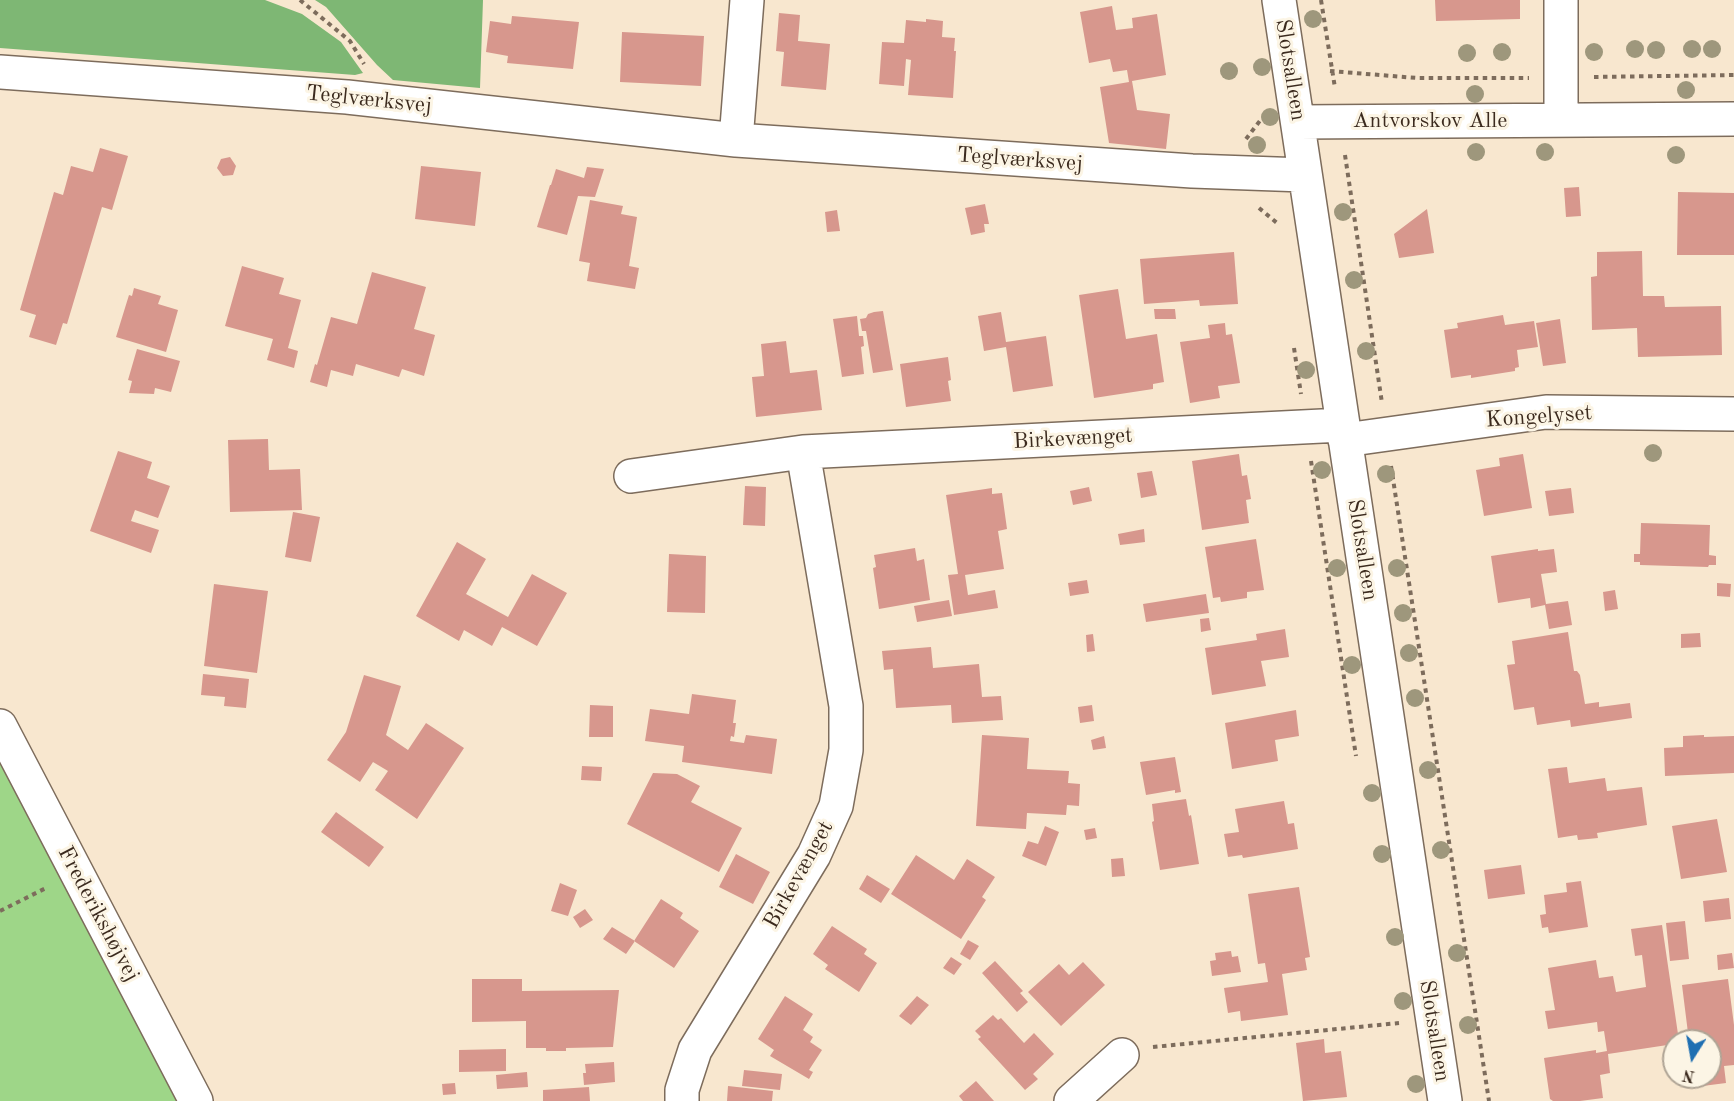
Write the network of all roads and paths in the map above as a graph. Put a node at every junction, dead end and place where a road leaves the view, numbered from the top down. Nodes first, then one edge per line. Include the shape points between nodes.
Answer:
1 (300, 0) edge
2 (747, 0) edge
3 (1279, 0) edge
4 (1321, 0) edge
5 (1560, 0) edge
6 (1290, 68) junction
7 (1332, 71) junction
8 (0, 72) edge
9 (1734, 75) edge
10 (1561, 78) junction
11 (386, 101) junction
12 (1734, 119) edge
13 (1561, 120) junction
14 (1299, 122) junction
15 (1340, 122) junction
16 (736, 140) junction
17 (1304, 176) junction
18 (1734, 414) edge
19 (1344, 432) junction
20 (1386, 434) junction
21 (803, 452) junction
22 (631, 476) dead end
23 (0, 726) edge
24 (77, 873) junction
25 (0, 910) edge
26 (1432, 1019) junction
27 (1122, 1055) joint
28 (196, 1101) edge
29 (682, 1101) edge
30 (1071, 1101) edge
31 (1445, 1101) edge
32 (1490, 1101) edge

1 - 11 path via 350,41
2 - 16 street
3 - 6 street, Slotsalleen
4 - 7 path
5 - 10 street
6 - 7 path
6 - 14 street, Slotsalleen
7 - 10 path via 1417,78
7 - 15 path
8 - 11 street, Teglværksvej
9 - 10 path
10 - 13 street
11 - 16 street, Teglværksvej
12 - 13 street, Antvorskov Alle
13 - 15 street, Antvorskov Alle
14 - 15 street, Antvorskov Alle
14 - 17 street, Slotsalleen
15 - 20 path
16 - 17 street, Teglværksvej
17 - 19 street, Slotsalleen
18 - 20 street, Kongelyset via 1546,412
19 - 20 street, Kongelyset
19 - 21 street, Birkevænget
19 - 26 street, Slotsalleen
20 - 32 path
21 - 22 street, Birkevænget
21 - 29 street, Birkevænget via 846,706 846,750 836,806 814,855 695,1050
23 - 24 street, Frederikshøjvej
24 - 25 path
24 - 28 street, Frederikshøjvej
26 - 27 path via 1143,1048
26 - 31 street, Slotsalleen
27 - 30 street

